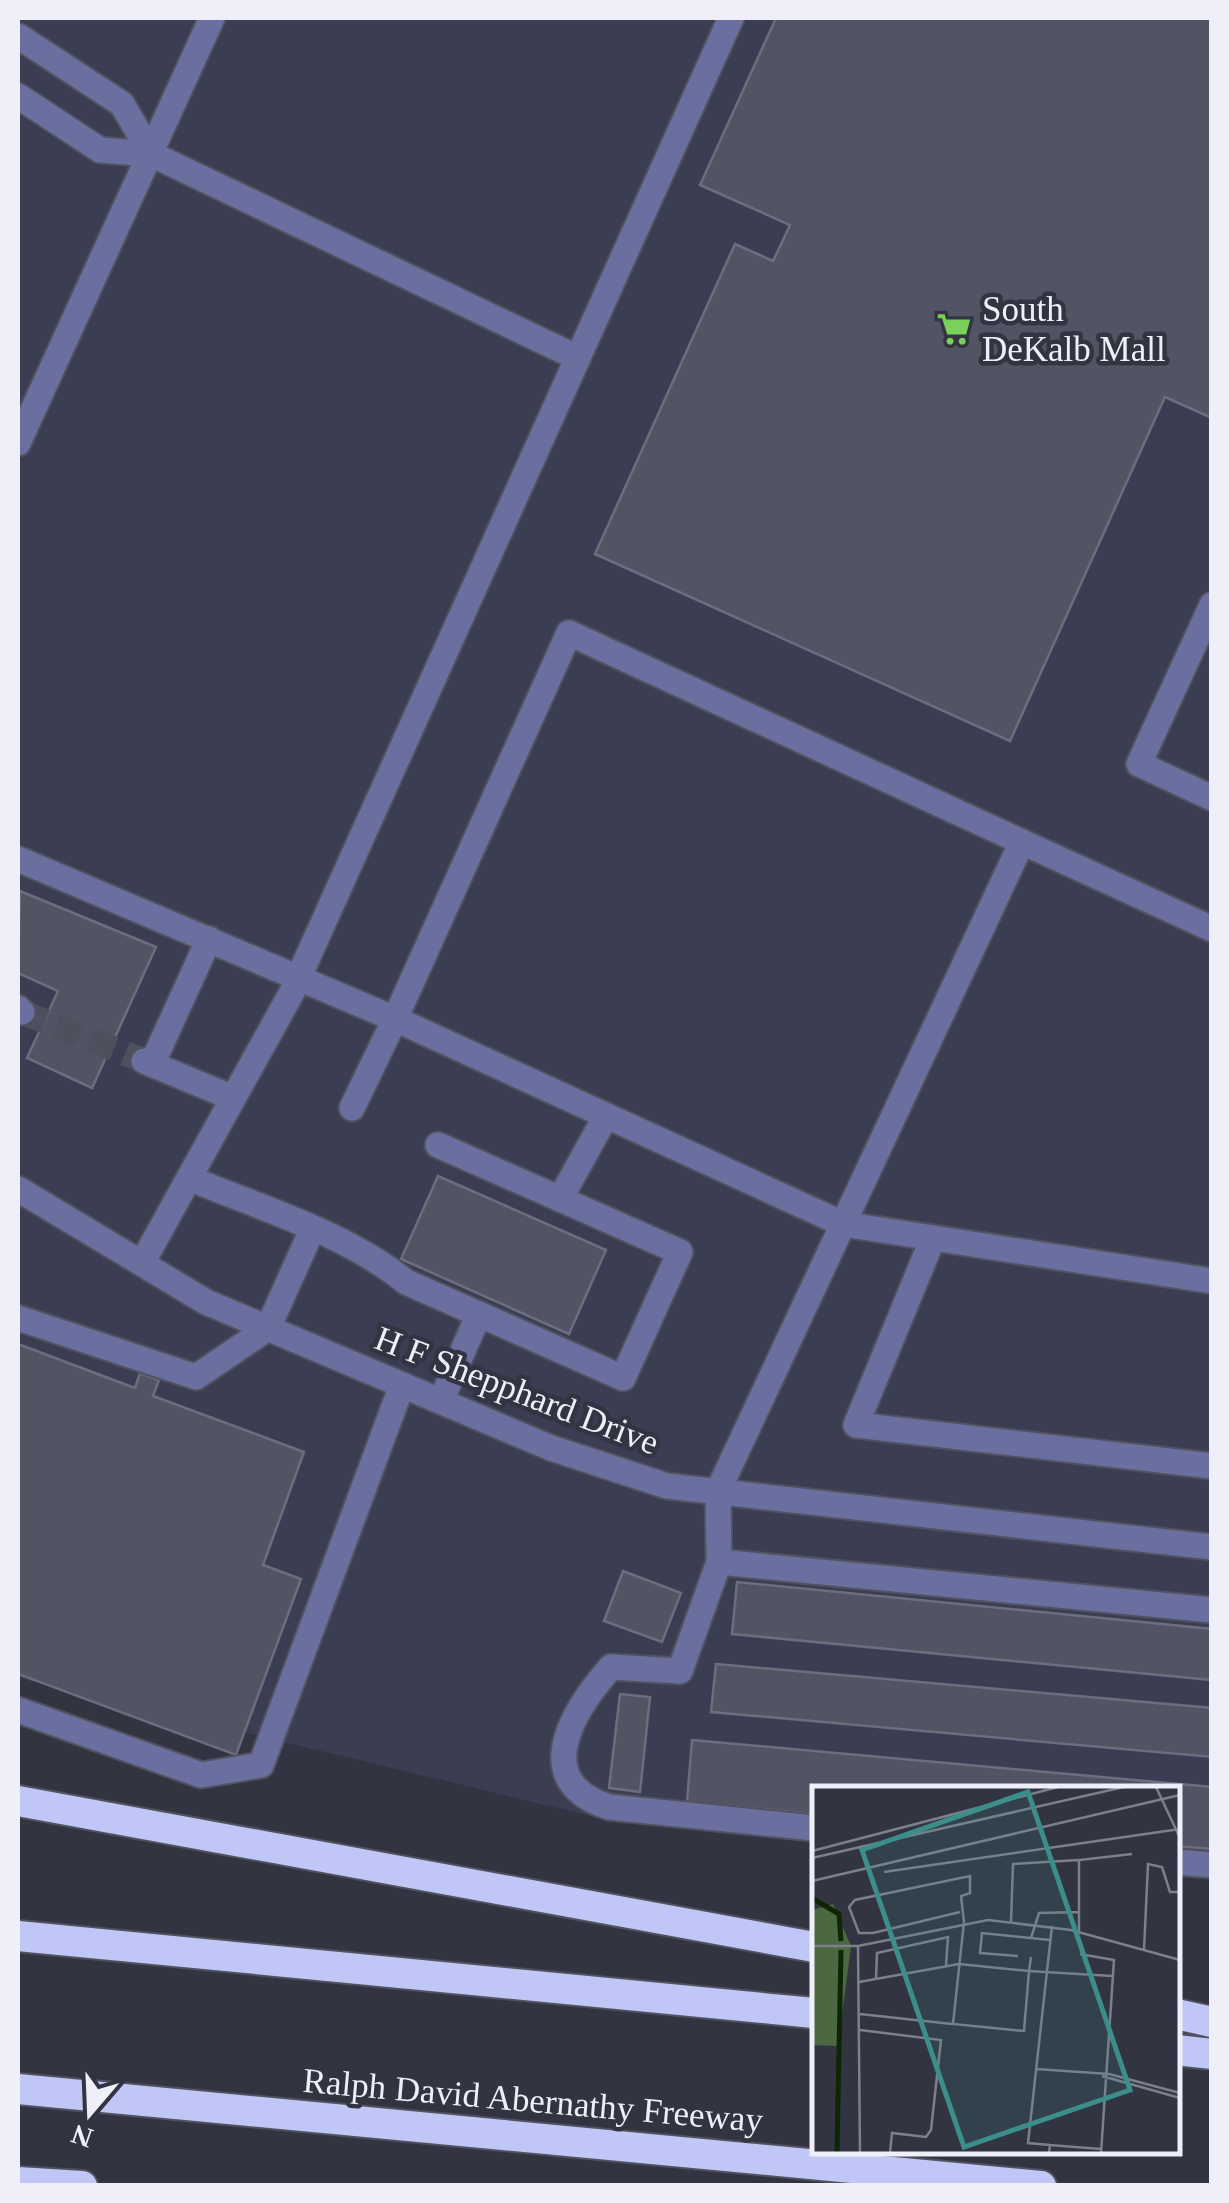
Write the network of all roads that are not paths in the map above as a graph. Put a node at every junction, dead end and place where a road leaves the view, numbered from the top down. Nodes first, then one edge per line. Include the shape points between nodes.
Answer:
1 (212, 18) edge
2 (731, 18) edge
3 (18, 36) edge
4 (18, 96) edge
5 (150, 154) junction
6 (578, 358) junction
7 (18, 443) edge
8 (1212, 605) edge
9 (1212, 798) edge
10 (1022, 842) junction
11 (18, 860) edge
12 (1212, 929) edge
13 (210, 939) junction
14 (299, 976) junction
15 (394, 1019) junction
16 (233, 1098) junction
17 (352, 1108) dead end
18 (606, 1116) junction
19 (438, 1146) dead end
20 (188, 1178) junction
21 (18, 1189) edge
22 (560, 1199) junction
23 (843, 1224) junction
24 (312, 1230) junction
25 (932, 1238) junction
26 (142, 1263) junction
27 (1212, 1281) edge
28 (479, 1314) junction
29 (18, 1318) edge
30 (268, 1328) junction
31 (402, 1385) junction
32 (441, 1401) junction
33 (1212, 1466) edge
34 (718, 1491) junction
35 (1212, 1546) edge
36 (719, 1562) junction
37 (1212, 1610) edge
38 (18, 1710) edge
39 (18, 1801) edge
40 (812, 1828) edge
41 (1179, 1862) edge
42 (1212, 1866) edge
43 (18, 1936) edge
44 (812, 1948) edge
45 (812, 2013) edge
46 (1179, 2015) edge
47 (1212, 2022) edge
48 (1179, 2050) edge
49 (1212, 2054) edge
50 (18, 2089) edge
51 (18, 2182) edge
52 (82, 2186) edge
53 (1041, 2186) edge

1 - 5 street
2 - 6 street
3 - 5 street via 122,104
4 - 5 street via 100,150
5 - 6 street
5 - 7 street
6 - 14 street
8 - 9 street via 1139,764
10 - 12 street
10 - 15 street via 568,633
10 - 23 street
11 - 13 street
13 - 14 street
13 - 16 street via 148,1063
14 - 15 street
14 - 16 street
15 - 17 street
15 - 18 street
16 - 20 street
18 - 22 street
18 - 23 street
19 - 22 street
20 - 24 street
20 - 26 street
21 - 26 street, H F Shepphard Drive
22 - 28 street via 680,1252 624,1378
23 - 25 street
23 - 34 street
24 - 28 street
24 - 30 street
25 - 27 street
25 - 33 street via 856,1425
26 - 30 street, H F Shepphard Drive via 206,1302
28 - 32 street
29 - 30 street via 196,1378
30 - 31 street, H F Shepphard Drive
31 - 32 street, H F Shepphard Drive
31 - 38 street via 261,1764 201,1775
32 - 34 street, H F Shepphard Drive via 667,1486
34 - 35 street, H F Shepphard Drive
34 - 36 street
36 - 37 street
36 - 40 street via 680,1671 611,1666 578,1705 562,1763 586,1800 610,1807
39 - 44 highway
41 - 42 street
43 - 45 highway
46 - 47 highway
48 - 49 highway
50 - 53 highway, Ralph David Abernathy Freeway
51 - 52 highway

